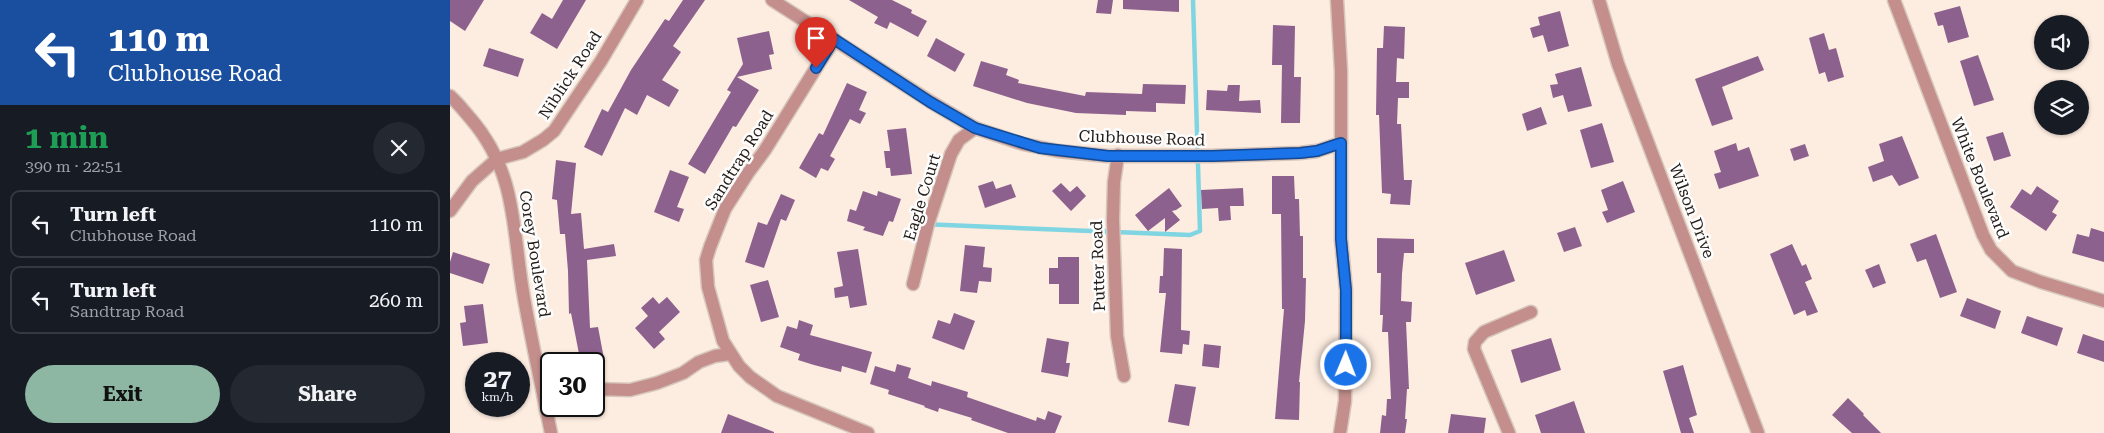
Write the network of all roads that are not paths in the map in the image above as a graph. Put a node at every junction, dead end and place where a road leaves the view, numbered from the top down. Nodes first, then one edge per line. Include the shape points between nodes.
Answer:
1 (637, 0) edge
2 (772, 0) edge
3 (1337, 0) edge
4 (1599, 0) edge
5 (1894, 0) edge
6 (834, 39) junction
7 (450, 96) edge
8 (975, 128) junction
9 (1341, 143) junction
10 (1118, 155) junction
11 (497, 159) junction
12 (450, 211) edge
13 (913, 284) dead end
14 (2104, 301) edge
15 (1531, 312) dead end
16 (730, 354) junction
17 (540, 360) edge
18 (1124, 376) dead end
19 (605, 389) edge
20 (550, 417) edge
21 (551, 433) edge
22 (868, 433) edge
23 (1340, 433) edge
24 (1509, 433) edge
25 (1758, 433) edge

1 - 11 street, Niblick Road via 554,131 523,152
2 - 6 street, Clubhouse Road
3 - 9 street
4 - 25 street, Wilson Drive via 1618,64
5 - 14 street, White Boulevard via 1991,250 2012,271
6 - 8 street, Clubhouse Road
6 - 16 street, Sandtrap Road via 725,209 710,247 706,260 710,300
7 - 11 street, Corey Boulevard via 479,128
8 - 10 street, Clubhouse Road via 1040,148
8 - 13 street, Eagle Court via 959,140 951,154
9 - 10 street, Clubhouse Road via 1300,153
9 - 23 street via 1341,239 1347,346
10 - 18 street, Putter Road via 1113,219 1117,336
11 - 12 street, Niblick Road via 472,181
11 - 17 street, Corey Boulevard via 510,194 524,296
15 - 24 street via 1484,332 1475,342 1474,350
16 - 19 street via 699,362 683,373 657,383 630,390
16 - 22 street, Sandtrap Road via 750,377 777,396
20 - 21 street, Corey Boulevard

